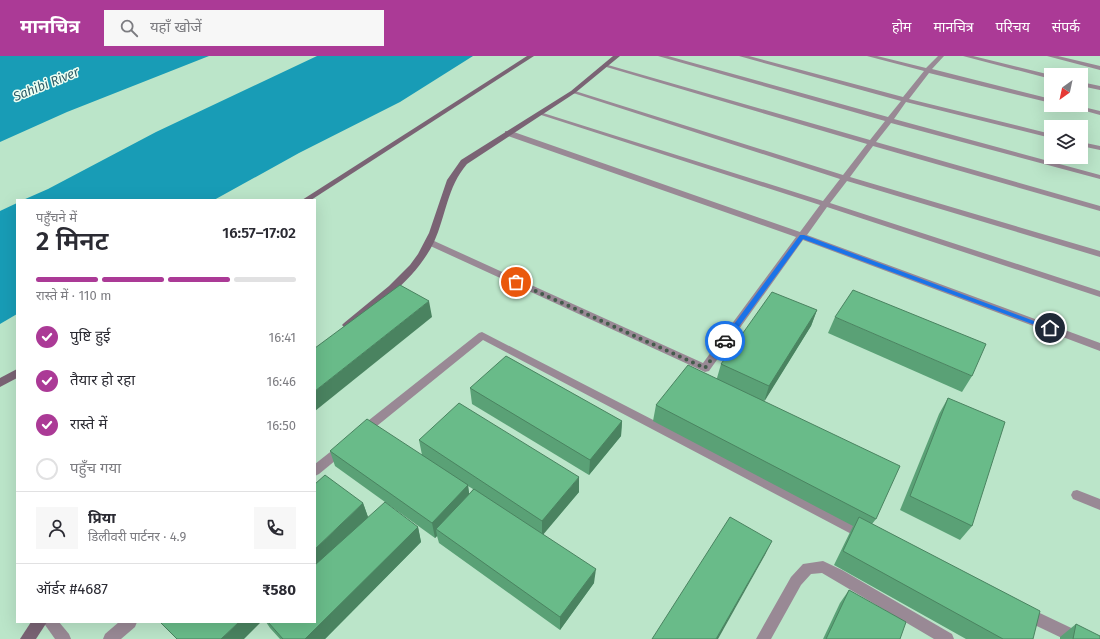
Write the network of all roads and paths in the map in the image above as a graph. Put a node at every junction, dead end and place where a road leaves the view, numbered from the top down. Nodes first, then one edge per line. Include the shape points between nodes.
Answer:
1 (531, 56) edge
2 (617, 56) edge
3 (661, 56) edge
4 (742, 56) edge
5 (870, 56) edge
6 (941, 56) edge
7 (966, 56) edge
8 (1050, 56) edge
9 (606, 66) junction
10 (1100, 68) edge
11 (927, 71) junction
12 (1044, 74) edge
13 (1088, 85) edge
14 (1100, 88) edge
15 (573, 92) junction
16 (1044, 99) edge
17 (905, 100) junction
18 (1088, 110) edge
19 (1100, 113) edge
20 (541, 114) junction
21 (889, 120) junction
22 (508, 133) junction
23 (1044, 134) edge
24 (871, 143) junction
25 (1088, 145) edge
26 (1100, 148) edge
27 (1100, 177) edge
28 (845, 178) junction
29 (308, 199) edge
30 (825, 204) junction
31 (1100, 209) edge
32 (802, 236) junction
33 (429, 242) junction
34 (1100, 254) edge
35 (1100, 294) edge
36 (339, 333) edge
37 (1100, 347) edge
38 (16, 374) edge
39 (0, 383) edge
40 (316, 470) edge
41 (1077, 495) dead end
42 (1100, 505) edge
43 (877, 541) edge
44 (1016, 609) edge
45 (39, 623) edge
46 (51, 623) edge
47 (129, 623) edge
48 (27, 639) edge
49 (64, 639) edge
50 (110, 639) edge
51 (763, 639) edge
52 (947, 639) edge
53 (1079, 639) edge

1 - 29 street
2 - 9 street
3 - 21 street
4 - 17 street
5 - 11 street
6 - 11 street
7 - 12 street
8 - 10 street
9 - 15 street
9 - 24 street
11 - 16 street
11 - 17 street
13 - 14 street
15 - 20 street
15 - 28 street
17 - 21 street
17 - 23 street
18 - 19 street
20 - 22 street
20 - 30 street
21 - 24 street
21 - 27 street
22 - 32 street
22 - 33 street via 472,156 456,170 448,184
24 - 28 street
24 - 31 street
25 - 26 street
28 - 30 street
28 - 34 street
30 - 32 street
30 - 35 street
32 - 33 street via 705,368
32 - 37 street
33 - 36 street via 407,275
38 - 39 street
40 - 43 street via 482,335
41 - 42 street
44 - 53 street
45 - 48 street
46 - 49 street
47 - 50 street
51 - 52 street via 796,581 808,568 822,567

